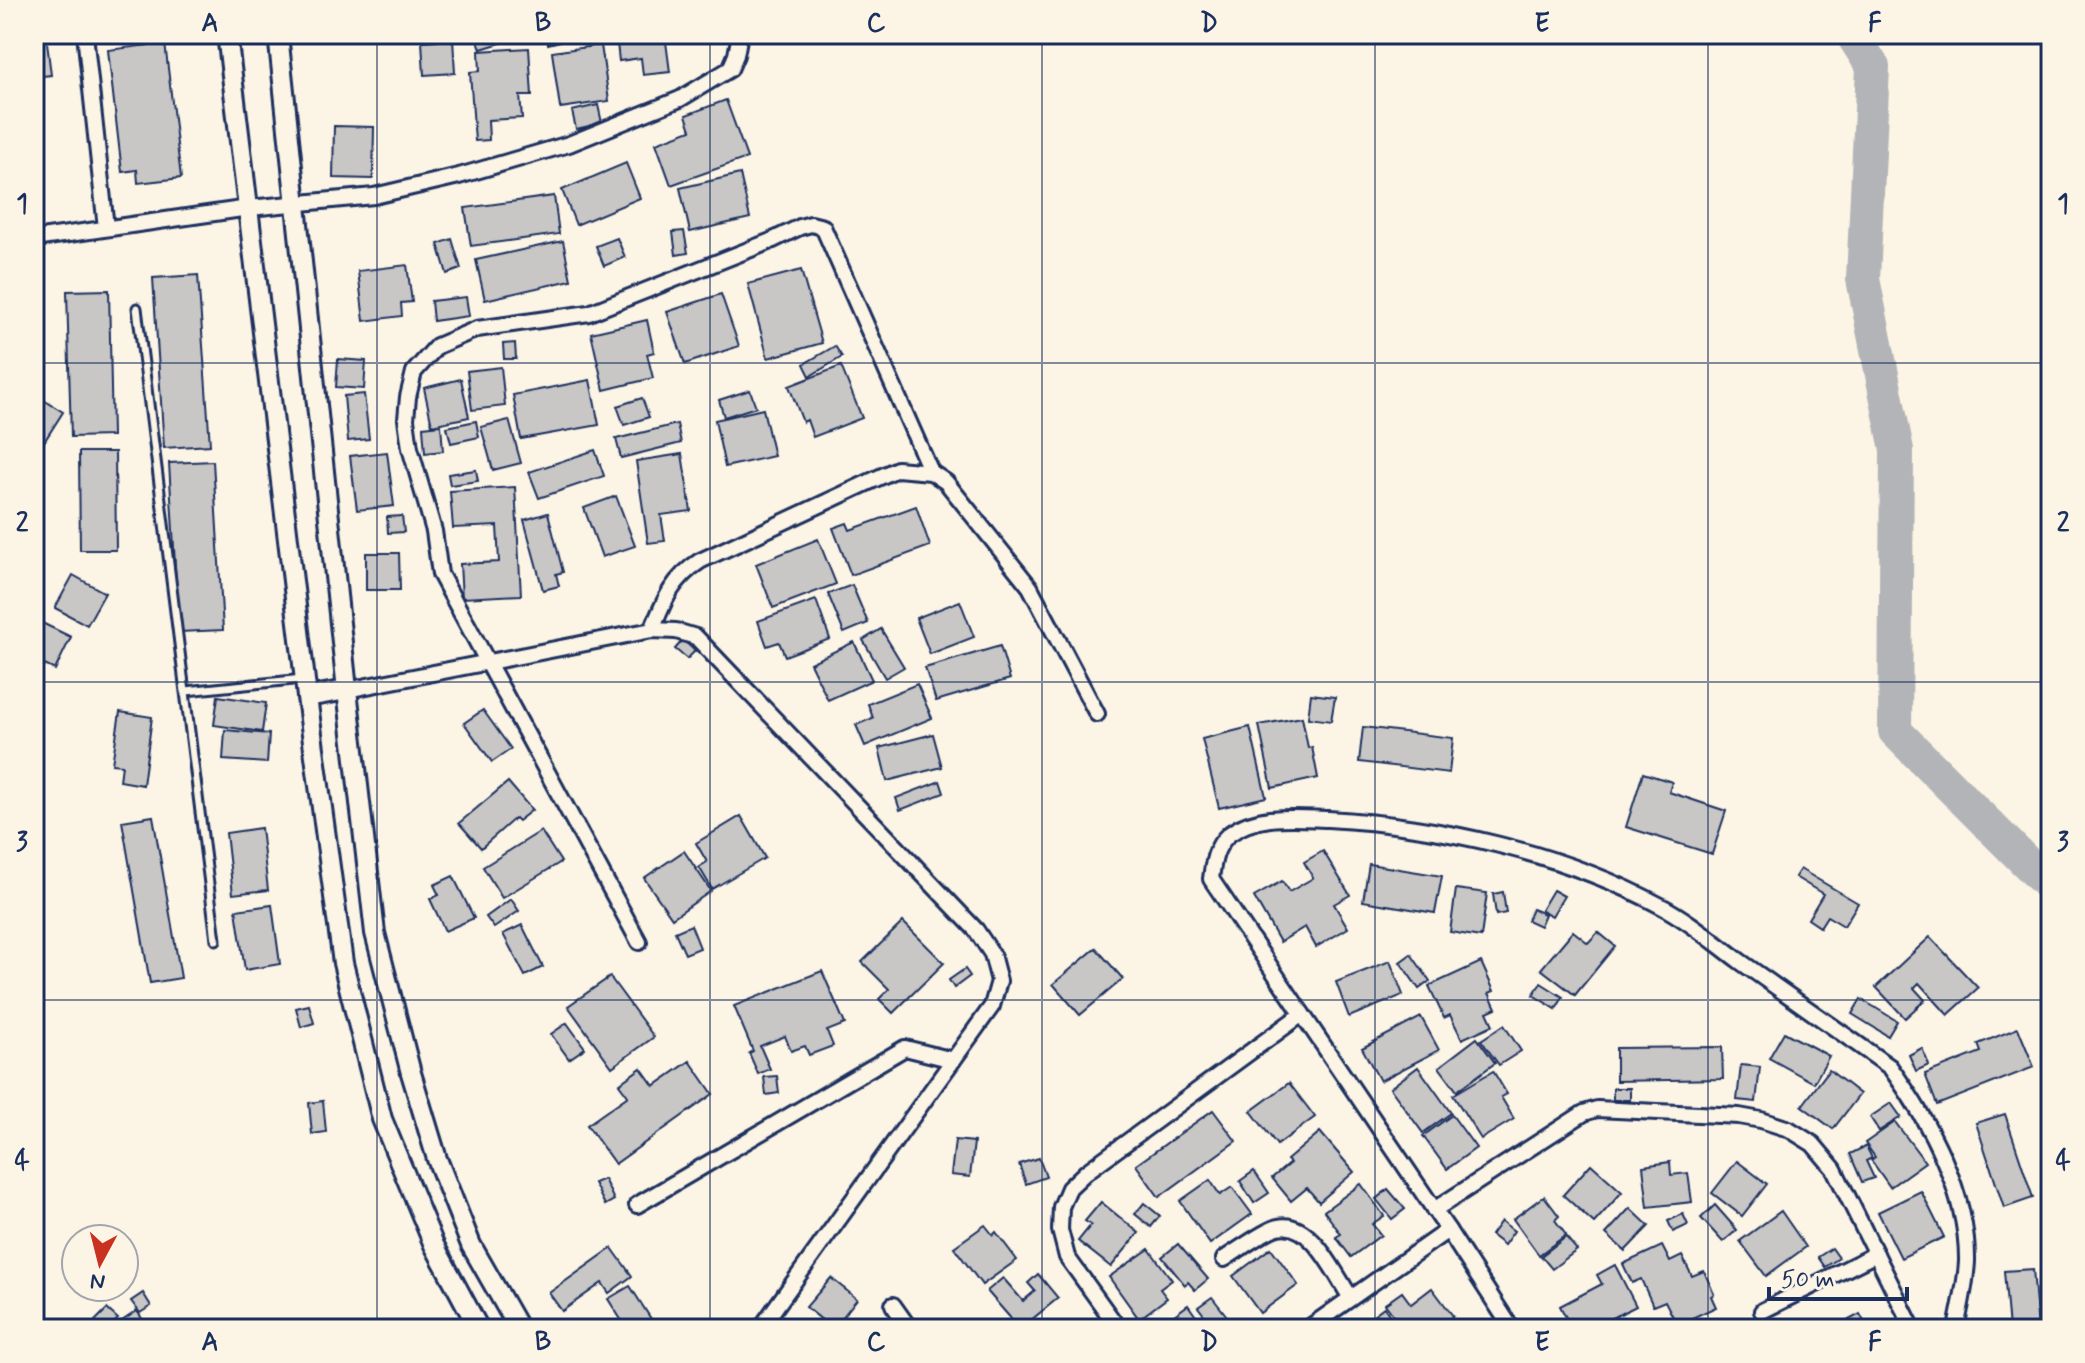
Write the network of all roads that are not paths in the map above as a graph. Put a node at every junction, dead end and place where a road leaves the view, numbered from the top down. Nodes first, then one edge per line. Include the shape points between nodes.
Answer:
1 (85, 34) edge
2 (227, 34) edge
3 (278, 34) edge
4 (736, 34) edge
5 (297, 203) junction
6 (249, 208) junction
7 (106, 228) junction
8 (34, 239) edge
9 (137, 308) dead end
10 (931, 472) junction
11 (652, 630) junction
12 (489, 662) junction
13 (306, 688) junction
14 (347, 690) junction
15 (186, 691) junction
16 (1097, 714) dead end
17 (216, 940) dead end
18 (639, 942) dead end
19 (1302, 1014) junction
20 (953, 1060) junction
21 (637, 1205) dead end
22 (1434, 1210) junction
23 (1448, 1230) junction
24 (1876, 1254) junction
25 (1224, 1259) dead end
26 (1351, 1298) junction
27 (893, 1305) dead end
28 (1762, 1311) dead end
29 (479, 1329) edge
30 (519, 1329) edge
31 (760, 1329) edge
32 (910, 1329) edge
33 (1119, 1329) edge
34 (1307, 1329) edge
35 (1512, 1329) edge
36 (1913, 1329) edge
37 (1956, 1329) edge

1 - 7 street
2 - 6 street
3 - 5 street
4 - 5 street via 732,66 721,75 680,99 569,144 374,196
5 - 6 street
5 - 14 street
6 - 7 street
6 - 13 street
7 - 8 street
9 - 15 lane
10 - 11 street via 897,469 700,561 685,570 667,594
10 - 12 street via 823,227 800,227 589,313 477,329 437,346 414,372 406,419 410,448 434,531 440,574
10 - 16 street via 946,482 1030,587
11 - 12 street
11 - 20 street via 696,637 976,930 992,954 999,981 992,1006
12 - 14 street
12 - 18 street
13 - 14 street
13 - 15 lane
13 - 29 street via 343,963 382,1119 434,1245
14 - 30 street via 375,933 411,1073 471,1245
15 - 17 lane
19 - 22 street
19 - 33 street via 1069,1188 1060,1230 1067,1257
19 - 37 street via 1211,879 1215,854 1228,836 1255,821 1369,821 1449,835 1538,857 1638,893 1890,1067 1904,1085 1933,1132 1965,1230 1967,1263
20 - 21 street via 905,1048
20 - 31 street
22 - 23 street
22 - 24 street via 1584,1113 1597,1109 1739,1116 1789,1129 1813,1144 1834,1169
23 - 26 street
23 - 35 street
24 - 28 street
24 - 36 street
25 - 26 street via 1277,1227 1290,1226 1305,1232
26 - 34 street
27 - 32 street

